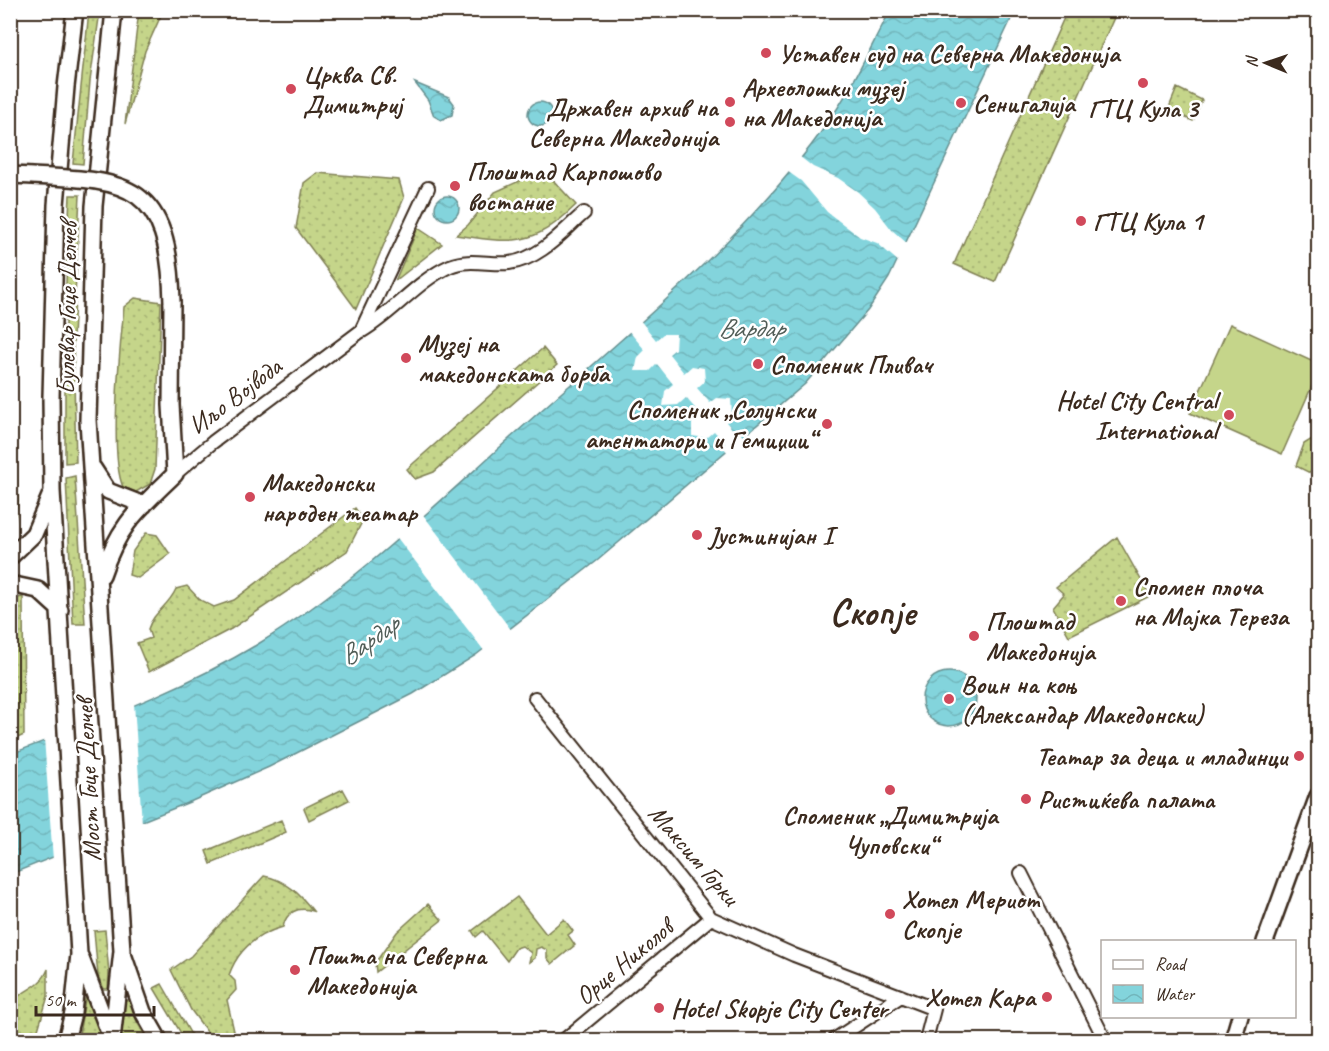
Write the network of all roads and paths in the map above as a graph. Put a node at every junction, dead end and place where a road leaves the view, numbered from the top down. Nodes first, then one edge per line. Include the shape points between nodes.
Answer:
1 (75, 10) edge
2 (114, 10) edge
3 (11, 175) edge
4 (428, 188) dead end
5 (584, 213) dead end
6 (361, 332) junction
7 (90, 463) junction
8 (175, 474) junction
9 (52, 491) junction
10 (144, 505) junction
11 (10, 557) edge
12 (100, 581) junction
13 (10, 584) edge
14 (102, 607) joint
15 (60, 610) junction
16 (535, 698) dead end
17 (1318, 796) edge
18 (1020, 873) dead end
19 (711, 918) junction
20 (1266, 940) edge
21 (122, 951) junction
22 (79, 954) junction
23 (901, 996) junction
24 (1240, 1018) edge
25 (66, 1041) edge
26 (112, 1041) edge
27 (159, 1041) edge
28 (564, 1041) edge
29 (834, 1041) edge
30 (926, 1041) edge
31 (1105, 1041) edge
32 (1233, 1041) edge

1 - 9 street, Булевар Гоце Делчев via 56,204 51,307
2 - 7 street, Булевар Гоце Делчев via 94,206
3 - 8 street, bridge via 102,181 138,196 154,213 165,235 172,302
4 - 6 street, Иљо Војвода
5 - 6 street, Иљо Војвода via 541,251 526,258 511,263 454,265 441,270 383,319
6 - 8 street, Иљо Војвода
7 - 10 street via 108,491
7 - 12 street, Булевар Гоце Делчев
8 - 10 street, Иљо Војвода
9 - 11 street via 34,534
9 - 15 street, Булевар Гоце Делчев
10 - 12 street, Иљо Војвода via 129,518 111,548
12 - 14 street, Булевар Гоце Делчев
13 - 15 street via 38,590
14 - 21 street, Мост Гоце Делчев
15 - 22 street, Мост Гоце Делчев
16 - 19 street, Максим Горки
17 - 20 street
18 - 31 street
19 - 23 street, Максим Горки
19 - 28 street, Орце Николов
21 - 26 street
21 - 27 street via 143,1012
22 - 25 street
22 - 26 street
23 - 29 street
23 - 30 street, Максим Горки via 934,1009
24 - 32 street

